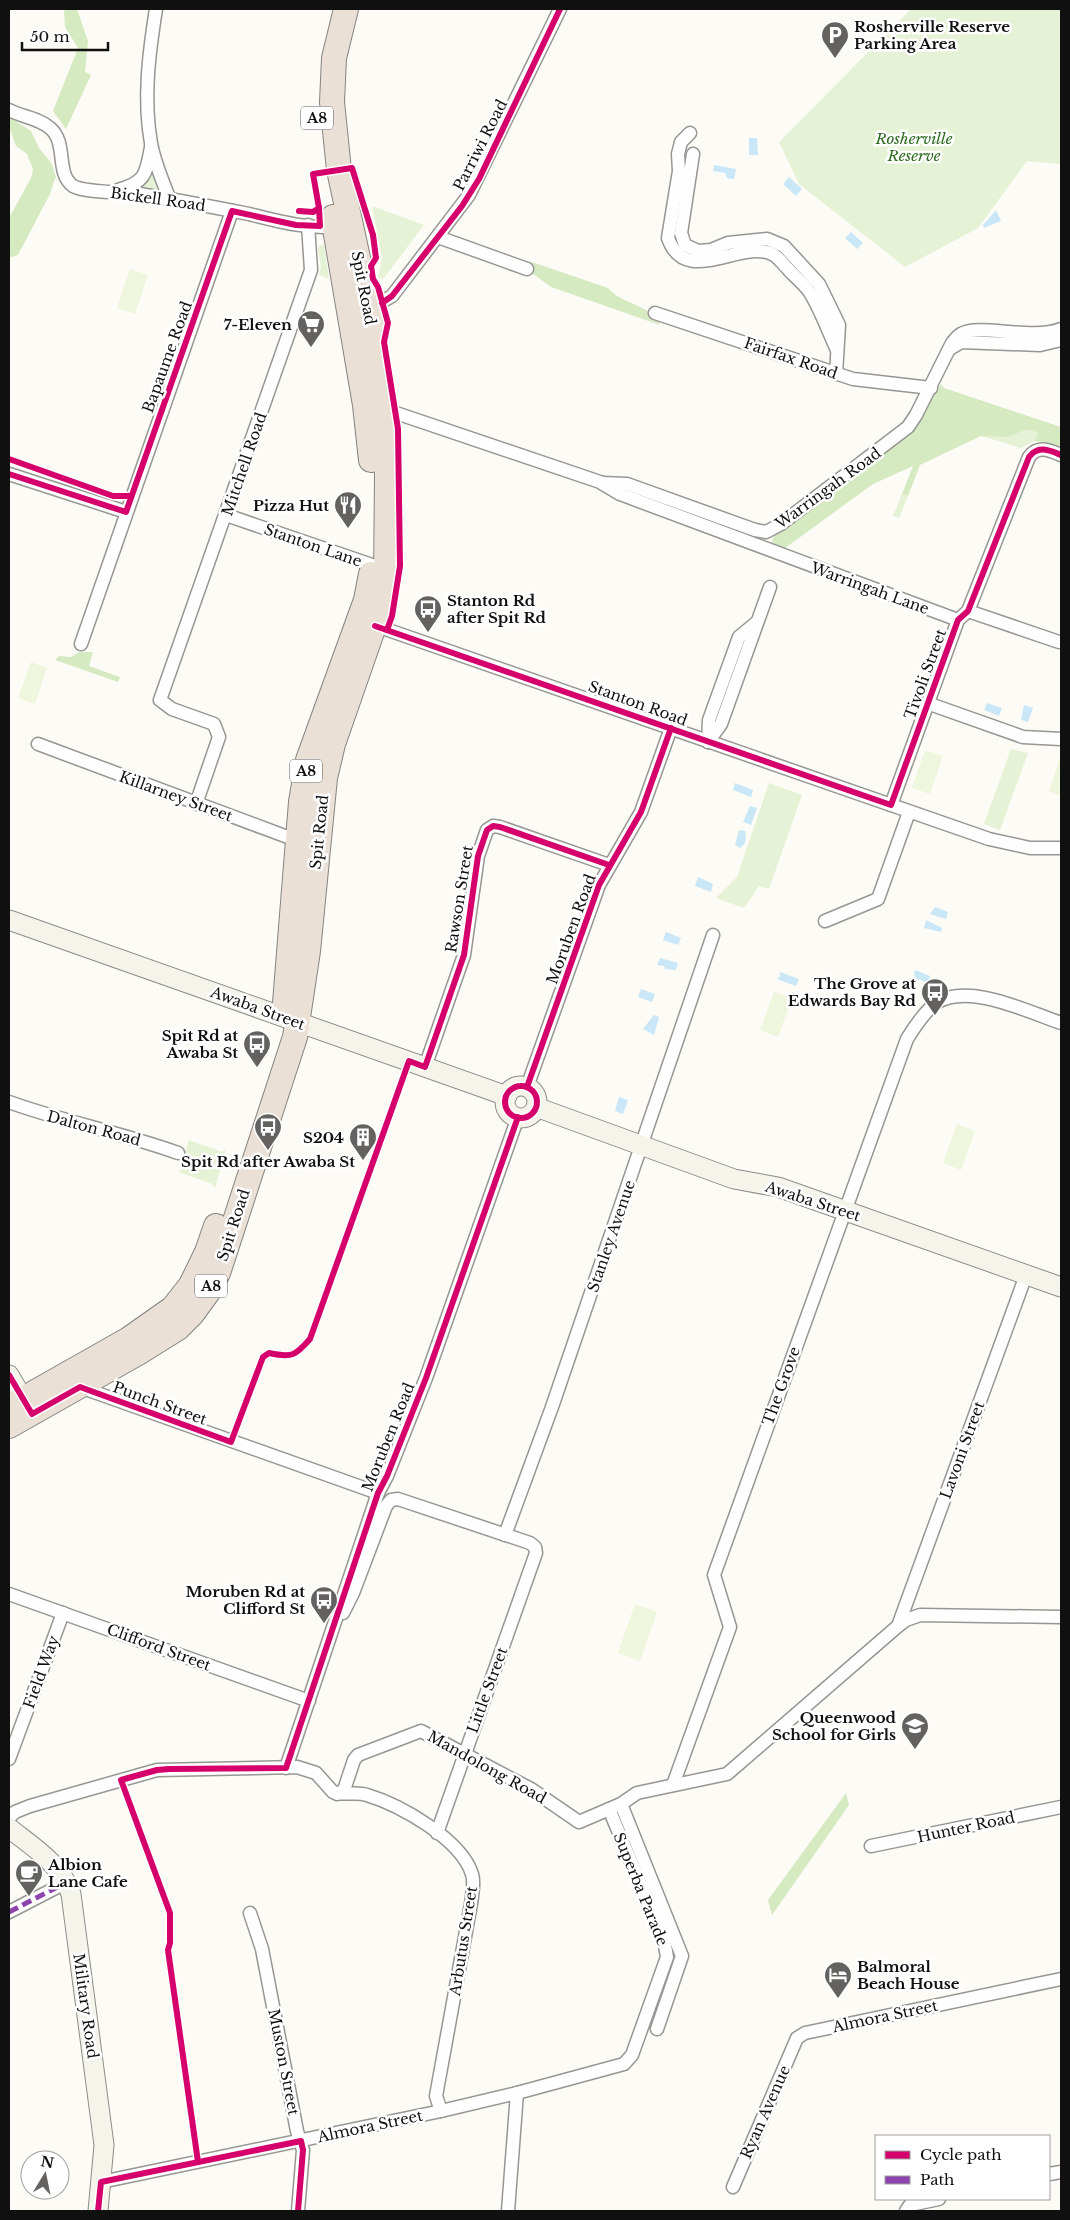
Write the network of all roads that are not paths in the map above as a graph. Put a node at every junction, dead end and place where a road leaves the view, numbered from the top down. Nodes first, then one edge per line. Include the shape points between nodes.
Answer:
1 (156, 9) edge
2 (329, 9) edge
3 (346, 9) edge
4 (560, 9) edge
5 (9, 110) edge
6 (690, 133) dead end
7 (151, 146) junction
8 (693, 154) dead end
9 (116, 191) junction
10 (169, 198) junction
11 (232, 211) junction
12 (308, 225) junction
13 (343, 226) junction
14 (438, 237) junction
15 (528, 269) dead end
16 (369, 309) junction
17 (655, 313) dead end
18 (1061, 329) edge
19 (1061, 340) edge
20 (837, 350) junction
21 (948, 352) junction
22 (836, 374) junction
23 (931, 388) junction
24 (375, 416) junction
25 (1061, 454) edge
26 (9, 474) edge
27 (600, 482) junction
28 (126, 512) junction
29 (226, 514) junction
30 (782, 555) joint
31 (372, 565) junction
32 (770, 587) dead end
33 (968, 611) junction
34 (958, 620) junction
35 (367, 623) junction
36 (1059, 642) dead end
37 (81, 644) dead end
38 (927, 703) junction
39 (671, 728) junction
40 (1061, 739) edge
41 (708, 742) junction
42 (38, 744) dead end
43 (196, 804) junction
44 (891, 805) junction
45 (908, 812) junction
46 (308, 839) junction
47 (1061, 848) edge
48 (609, 865) junction
49 (9, 920) edge
50 (825, 921) dead end
51 (713, 935) dead end
52 (290, 1020) junction
53 (1061, 1023) edge
54 (425, 1067) junction
55 (527, 1088) junction
56 (507, 1096) junction
57 (9, 1102) edge
58 (536, 1106) junction
59 (518, 1117) junction
60 (640, 1145) junction
61 (178, 1153) dead end
62 (844, 1210) junction
63 (1026, 1275) junction
64 (1061, 1287) edge
65 (9, 1375) edge
66 (80, 1387) junction
67 (21, 1407) edge
68 (9, 1426) edge
69 (378, 1493) junction
70 (505, 1535) junction
71 (9, 1594) edge
72 (63, 1613) junction
73 (1061, 1617) edge
74 (898, 1626) junction
75 (329, 1640) junction
76 (309, 1701) junction
77 (464, 1753) junction
78 (9, 1759) edge
79 (286, 1768) junction
80 (673, 1785) junction
81 (337, 1794) junction
82 (621, 1804) junction
83 (1061, 1807) edge
84 (609, 1809) junction
85 (9, 1818) edge
86 (9, 1828) edge
87 (437, 1834) junction
88 (871, 1846) dead end
89 (67, 1882) junction
90 (9, 1912) edge
91 (250, 1913) dead end
92 (1061, 1979) edge
93 (658, 2029) dead end
94 (798, 2038) joint
95 (608, 2069) joint
96 (517, 2093) junction
97 (441, 2111) junction
98 (301, 2141) junction
99 (101, 2182) junction
100 (733, 2187) dead end
101 (934, 2200) edge
102 (98, 2211) edge
103 (298, 2211) edge
104 (508, 2211) edge
105 (906, 2211) edge

1 - 7 street via 148,76
2 - 13 highway, Spit Road / A8 via 317,61 316,104 324,172
3 - 13 highway, Spit Road / A8 via 334,58 332,102
4 - 14 street, Parriwi Road via 479,179
5 - 9 street, Bickell Road via 44,124 55,133 65,176 75,187
6 - 20 street via 680,142 678,154 679,171 668,238 671,248 679,255 696,261 713,262 731,254 764,251 775,256 809,291
7 - 9 street via 142,179
7 - 10 street
8 - 20 street via 681,233 685,245 698,251 728,243 767,239 784,246 819,284 840,325
9 - 10 street, Bickell Road
10 - 11 street, Bickell Road
11 - 12 street, Bickell Road
11 - 28 street, Bapaume Road
12 - 13 street, Bickell Road
12 - 29 street, Mitchell Road via 311,270
13 - 16 highway, Spit Road / A8
13 - 24 highway, Spit Road / A8
14 - 15 street
14 - 16 street, Parriwi Road via 392,296
16 - 24 highway, Spit Road / A8
17 - 22 street, Fairfax Road
18 - 21 street via 1040,335 966,332 956,338
19 - 21 street via 1040,345 961,342
20 - 22 street
21 - 23 street
22 - 23 street, Fairfax Road
23 - 27 street, Warringah Road via 908,427 766,532 627,484
24 - 27 street, Warringah Road via 396,413
24 - 31 highway, Spit Road / A8
24 - 35 highway, Spit Road / A8 via 387,475 388,558 384,592
25 - 33 street, Tivoli Street via 1039,449 1029,457
26 - 28 street
27 - 30 street, Warringah Road via 620,494
28 - 37 street, Bapaume Road
29 - 31 street, Stanton Lane
29 - 43 street, Mitchell Road via 160,700 172,709 214,724 218,732
30 - 34 street, Warringah Lane
31 - 35 highway, Spit Road / A8 via 366,600
32 - 41 street via 756,623 739,637 709,720
33 - 34 street, Tivoli Street
33 - 36 street
34 - 38 street, Tivoli Street
35 - 39 street, Stanton Road
35 - 46 highway, Spit Road / A8
38 - 40 street via 1023,738
38 - 44 street, Tivoli Street
39 - 41 street, Stanton Road
39 - 48 street, Moruben Road via 641,812
41 - 44 street, Stanton Road
42 - 43 street, Killarney Street
43 - 46 street, Killarney Street via 285,836
44 - 45 street, Stanton Road
45 - 47 street, Stanton Road via 1000,842 1030,848
45 - 50 street via 878,899
46 - 52 highway, Spit Road / A8 via 308,951
48 - 54 street, Rawson Street via 500,827 493,826 487,830 478,856 464,955
48 - 55 street, Moruben Road via 598,885
49 - 52 street, Awaba Street
51 - 60 street, Stanley Avenue
52 - 54 street, Awaba Street
52 - 66 highway, Spit Road / A8 via 218,1273 208,1292 178,1328
52 - 67 highway, Spit Road / A8 via 207,1252 191,1285 173,1308 162,1316
53 - 62 street, The Grove via 986,998 962,996 943,1000 924,1015 907,1039
54 - 56 street, Awaba Street
55 - 56 street via 517,1087
55 - 58 street via 535,1094
56 - 59 street via 508,1110
57 - 61 street, Dalton Road via 49,1117 138,1139
58 - 59 street via 528,1117
58 - 60 street, Awaba Street
59 - 69 street, Moruben Road via 426,1378
60 - 62 street, Awaba Street via 734,1179 778,1187
60 - 70 street, Stanley Avenue via 552,1407
62 - 63 street, Awaba Street
62 - 80 street, The Grove via 714,1575 730,1627
63 - 64 street, Awaba Street
63 - 74 street, Lavoni Street
65 - 67 street
66 - 67 highway, Spit Road / A8
66 - 69 street, Punch Street
67 - 68 highway, Spit Road / A8
69 - 75 street, Moruben Road
70 - 75 street, Moruben Road via 398,1499 391,1500 353,1593
70 - 77 street, Little Street via 535,1547 536,1552
71 - 72 street, Clifford Street
72 - 76 street, Clifford Street
72 - 78 street, Field Way
73 - 74 street, Mandolong Road via 920,1615
74 - 80 street, Mandolong Road via 727,1774
75 - 76 street, Moruben Road
76 - 79 street, Moruben Road
77 - 81 street, Mandolong Road via 427,1733 416,1732 358,1755 344,1790
77 - 84 street, Mandolong Road via 531,1788 579,1822
77 - 87 street, Little Street
79 - 81 street via 312,1770
79 - 85 street via 158,1770 30,1806
80 - 82 street, Mandolong Road via 637,1794
81 - 87 street, Arbutus Street via 365,1794 390,1803 419,1819
82 - 84 street, Mandolong Road
82 - 93 street, Superba Parade via 682,1956
83 - 88 street, Hunter Road
84 - 95 street, Superba Parade via 664,1940 667,1956 632,2055 624,2064
86 - 89 street, Military Road via 58,1868
87 - 97 street, Arbutus Street via 463,1857 473,1876 471,1904 436,2096
89 - 90 street
89 - 99 street, Military Road via 104,2145
91 - 98 street, Muston Street via 262,1949
92 - 94 street, Almora Street via 805,2033
94 - 100 street, Ryan Avenue
95 - 96 street, Almora Street
96 - 97 street, Almora Street
96 - 104 street
97 - 98 street, Almora Street
98 - 99 street, Almora Street
98 - 103 street, Muston Street via 303,2156
99 - 102 street, Military Road
101 - 105 street via 910,2205

